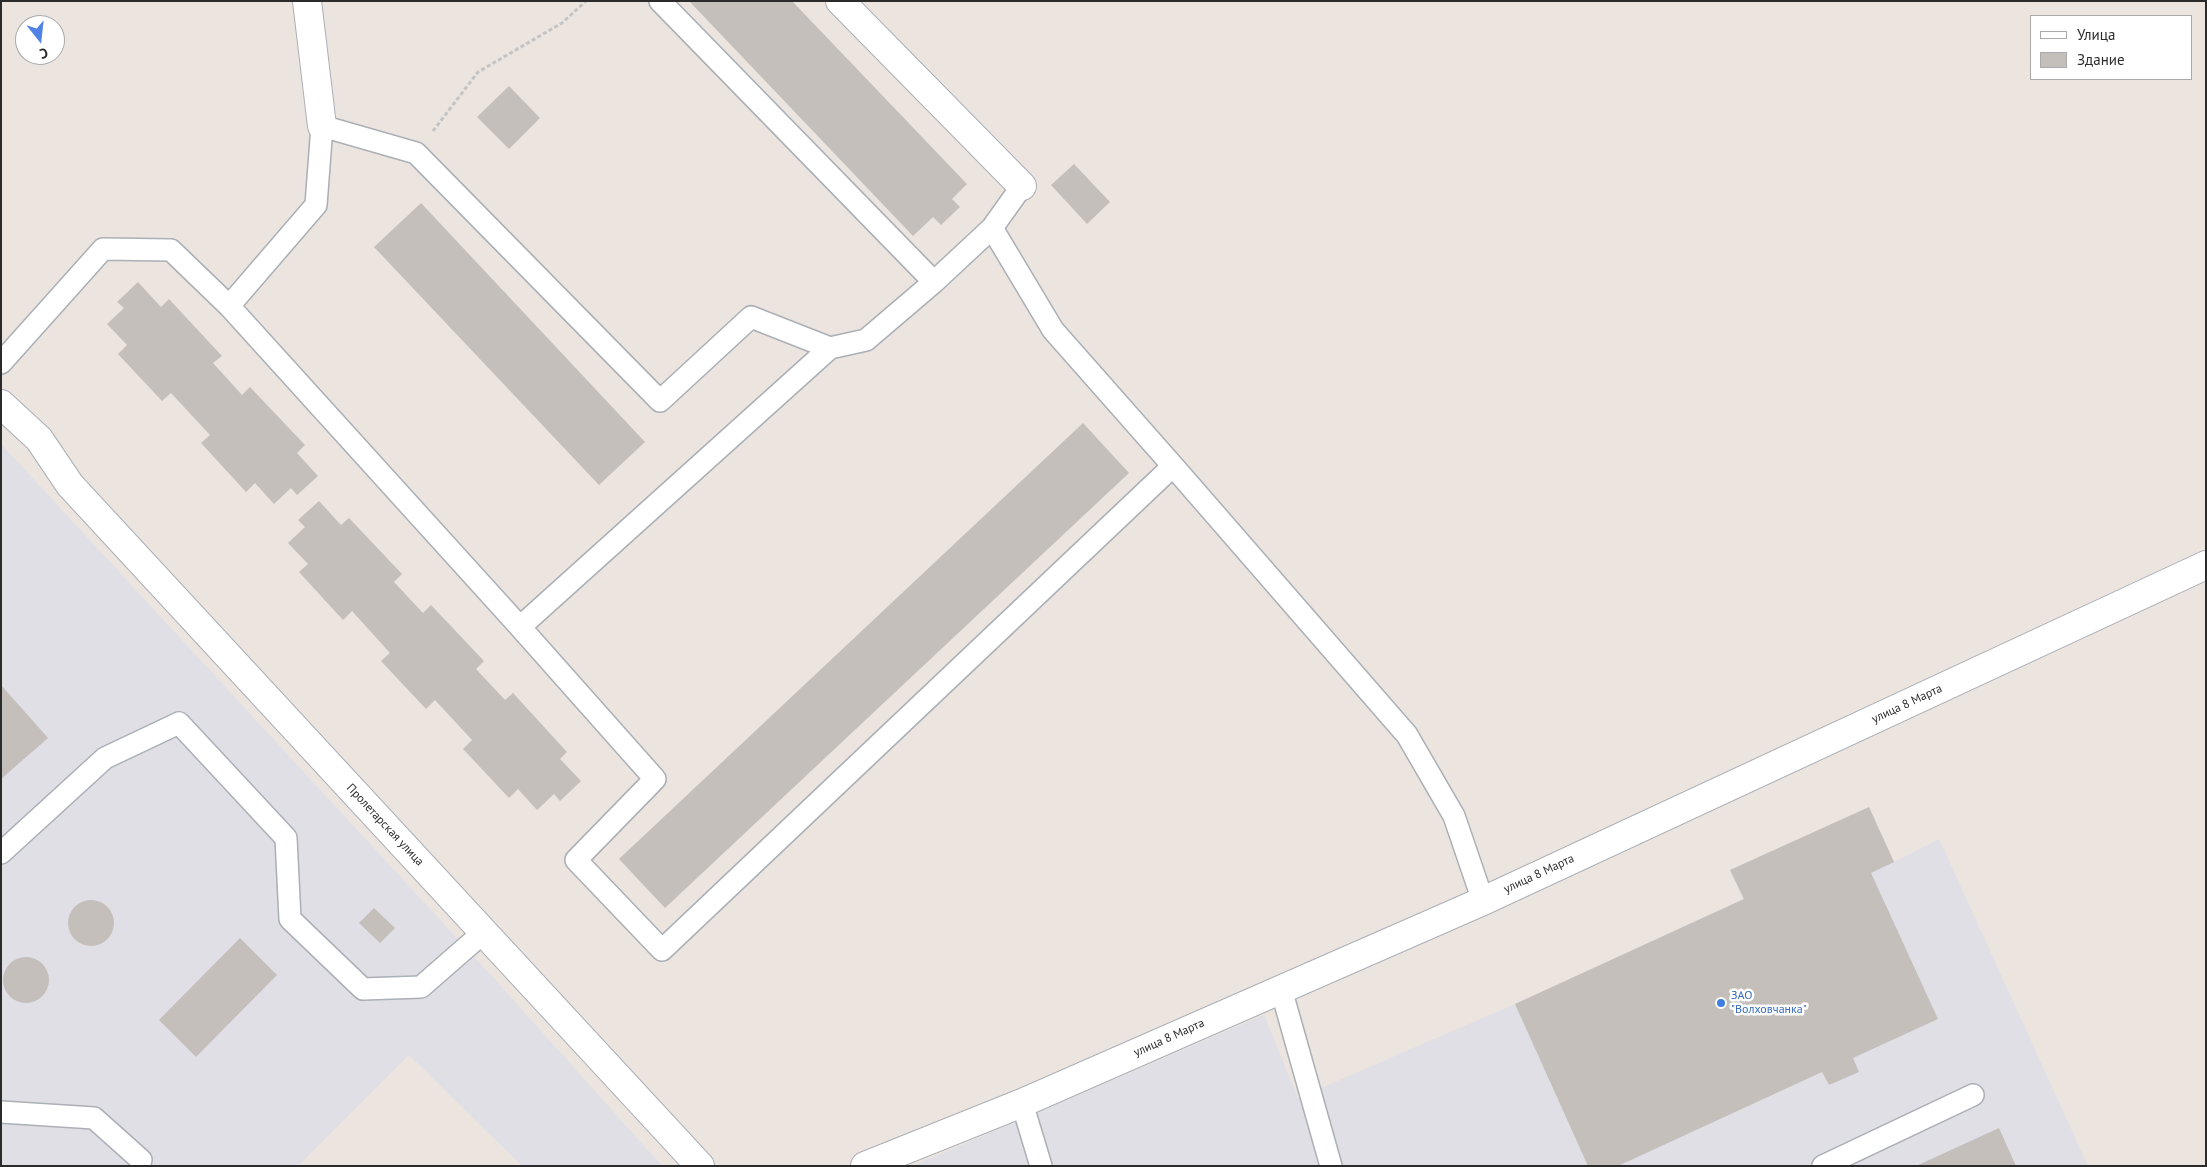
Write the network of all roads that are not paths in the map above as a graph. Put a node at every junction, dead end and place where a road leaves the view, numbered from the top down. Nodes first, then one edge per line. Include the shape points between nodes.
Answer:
1 (307, 1) edge
2 (660, 1) edge
3 (840, 1) edge
4 (322, 126) junction
5 (1022, 186) joint
6 (992, 228) junction
7 (934, 282) junction
8 (229, 306) junction
9 (830, 348) junction
10 (1, 363) edge
11 (1, 404) edge
12 (1172, 466) junction
13 (2206, 565) edge
14 (520, 627) junction
15 (1, 853) edge
16 (1482, 901) junction
17 (484, 932) junction
18 (1281, 989) junction
19 (1973, 1095) dead end
20 (1022, 1103) junction
21 (1, 1112) edge
22 (141, 1160) dead end
23 (700, 1166) edge
24 (865, 1166) edge
25 (1041, 1166) edge
26 (1331, 1166) edge
27 (1823, 1166) edge

1 - 4 street
2 - 7 lane
3 - 5 street
4 - 8 lane via 316,206
4 - 9 lane via 416,153 660,401 751,317
5 - 6 lane
6 - 7 lane
6 - 12 lane via 1053,330
7 - 9 lane via 866,340
8 - 10 lane via 171,250 103,249
8 - 14 lane
9 - 14 lane
11 - 17 street, Пролетарская улица via 39,439 70,485
12 - 14 lane via 662,950 576,860 655,779
12 - 16 lane via 1407,735 1454,816
13 - 16 street, улица 8 Марта
15 - 17 lane via 105,758 179,722 286,838 290,919 363,989 421,987
16 - 18 street, улица 8 Марта
17 - 23 street, Пролетарская улица
18 - 20 street, улица 8 Марта
18 - 26 lane
19 - 27 lane
20 - 24 street, улица 8 Марта
20 - 25 lane
21 - 22 lane via 94,1118

